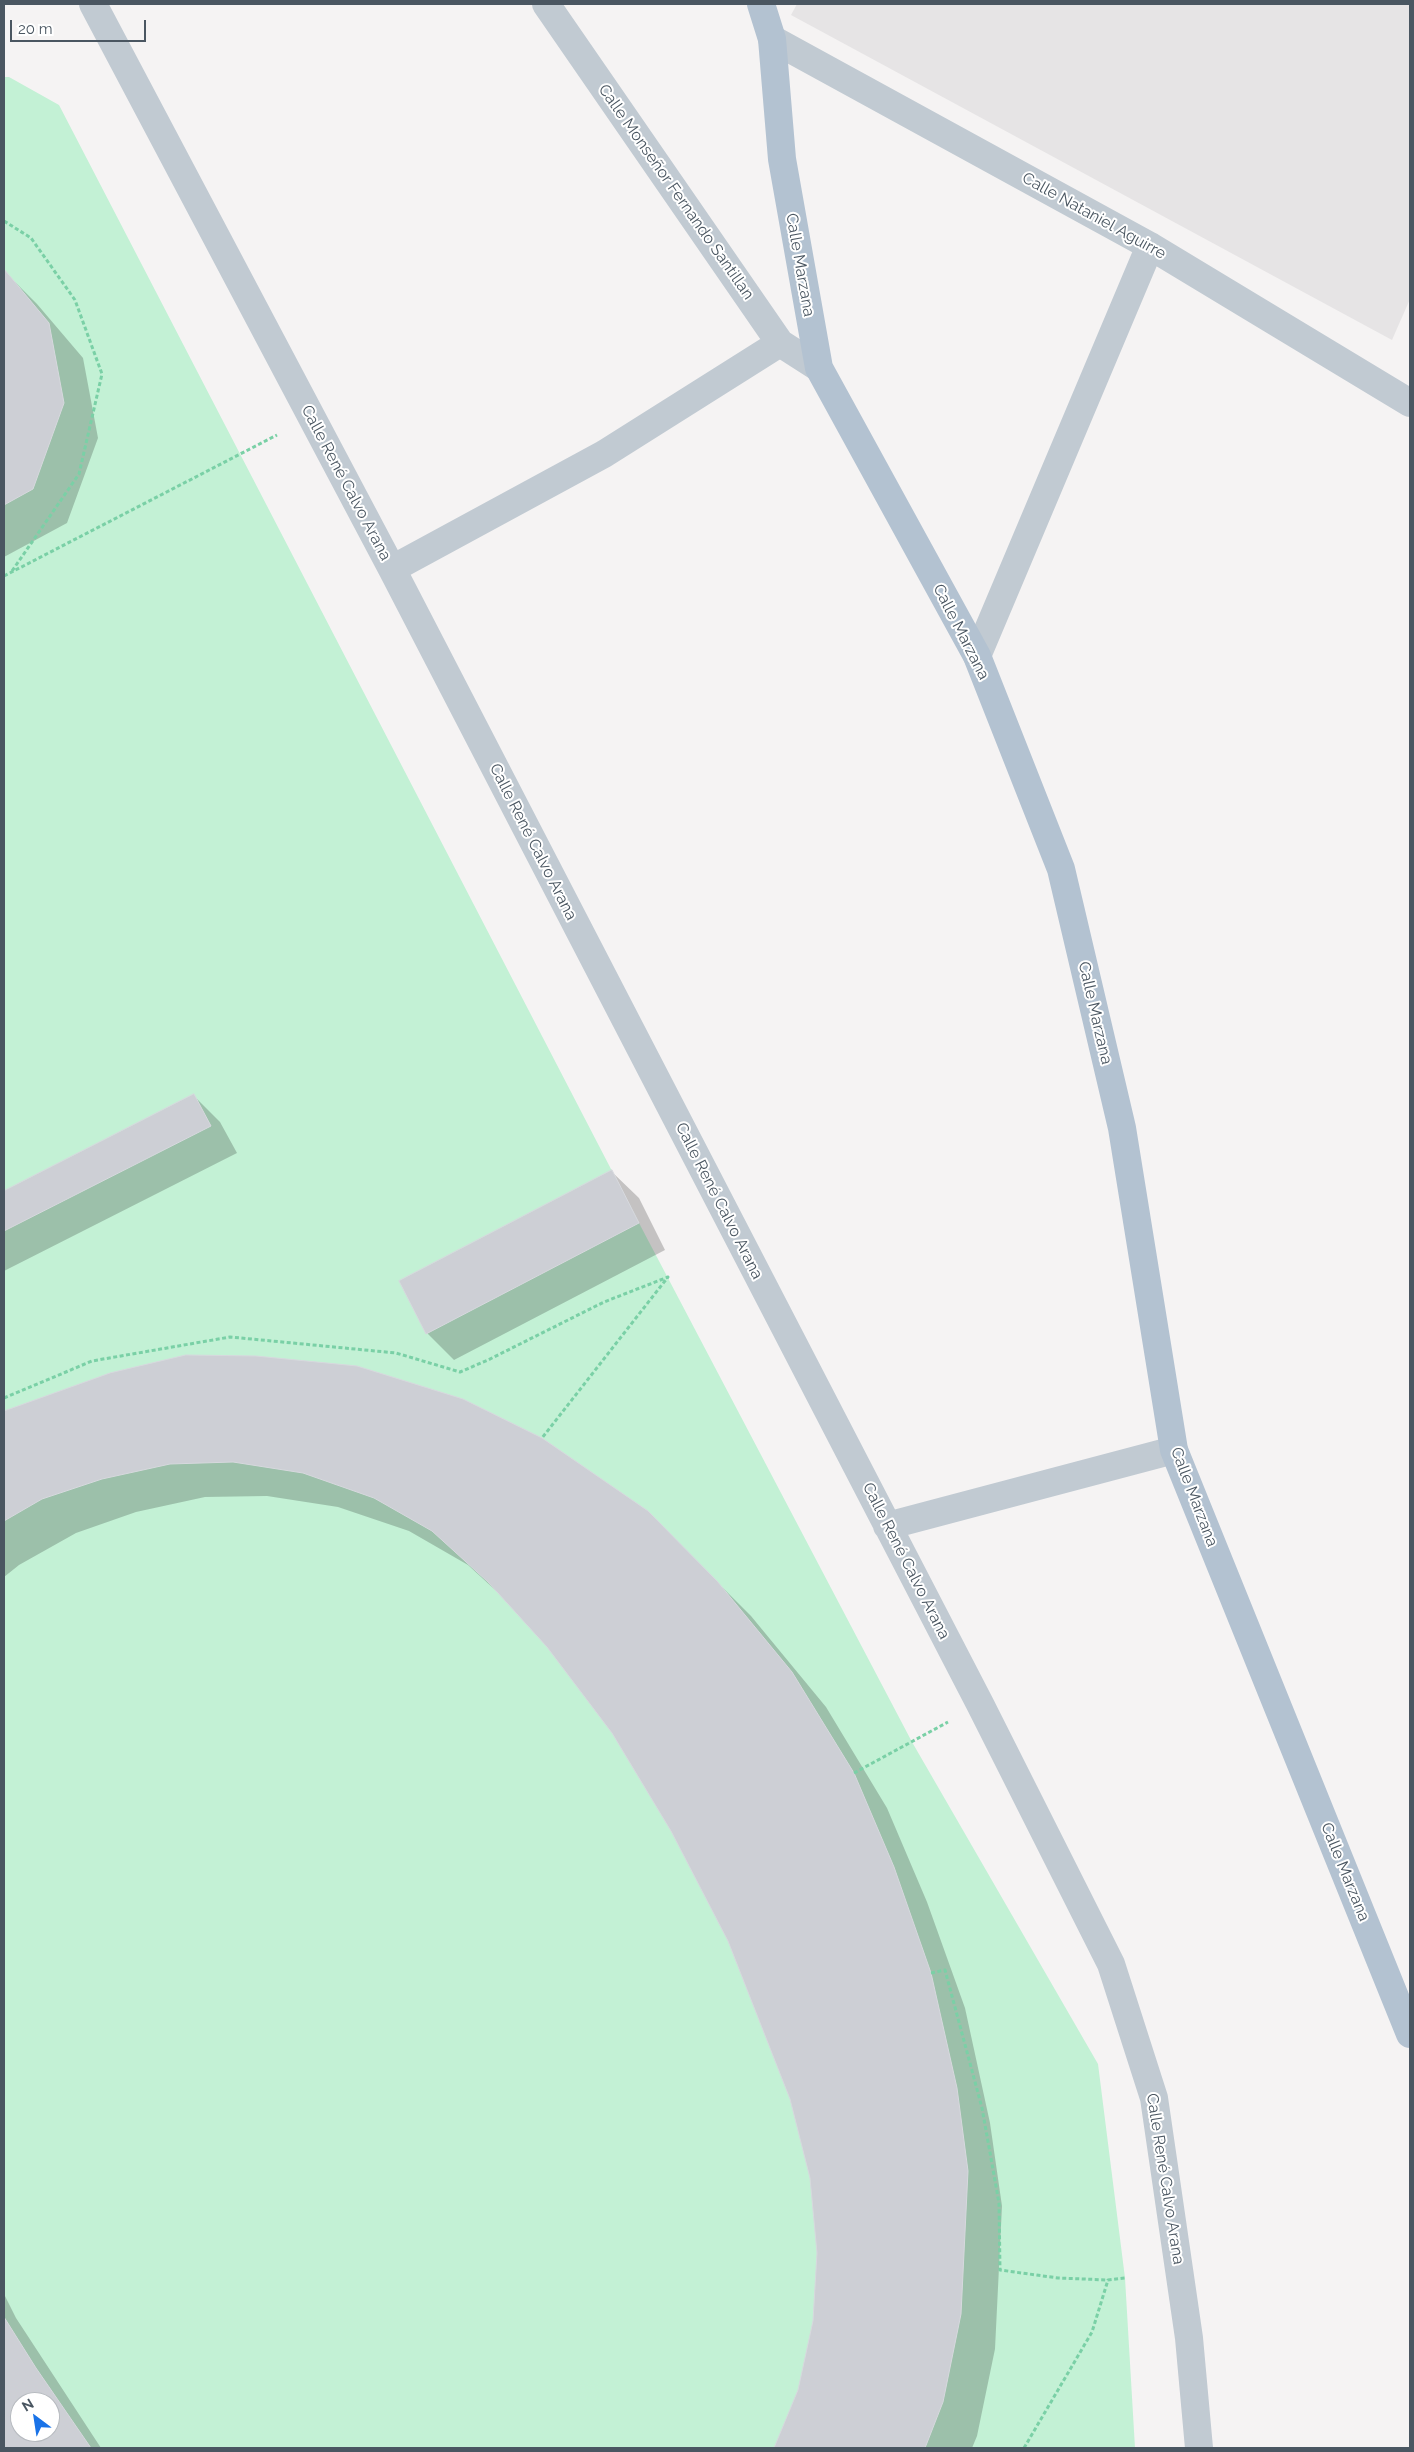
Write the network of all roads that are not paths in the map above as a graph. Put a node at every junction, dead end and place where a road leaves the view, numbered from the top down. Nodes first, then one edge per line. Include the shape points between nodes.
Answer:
1 (93, 4) edge
2 (546, 4) edge
3 (761, 4) edge
4 (772, 38) junction
5 (1150, 246) junction
6 (780, 343) junction
7 (819, 368) junction
8 (1410, 403) edge
9 (392, 570) junction
10 (977, 656) junction
11 (1174, 1450) junction
12 (887, 1526) junction
13 (1410, 2034) edge
14 (1199, 2448) edge

1 - 9 street, Calle René Calvo Arana
2 - 6 street, Calle Monseñor Fernando Santillan
3 - 4 main road, Calle Marzana
4 - 5 street, Calle Nataniel Aguirre
4 - 7 main road, Calle Marzana via 782,159
5 - 8 street, Calle Nataniel Aguirre
5 - 10 street
6 - 7 street, Calle Monseñor Fernando Santillan
6 - 9 street via 604,454
7 - 10 main road, Calle Marzana
9 - 12 street, Calle René Calvo Arana
10 - 11 main road, Calle Marzana via 1061,869 1122,1128
11 - 12 street
11 - 13 main road, Calle Marzana
12 - 14 street, Calle René Calvo Arana via 1111,1964 1154,2098 1189,2338

